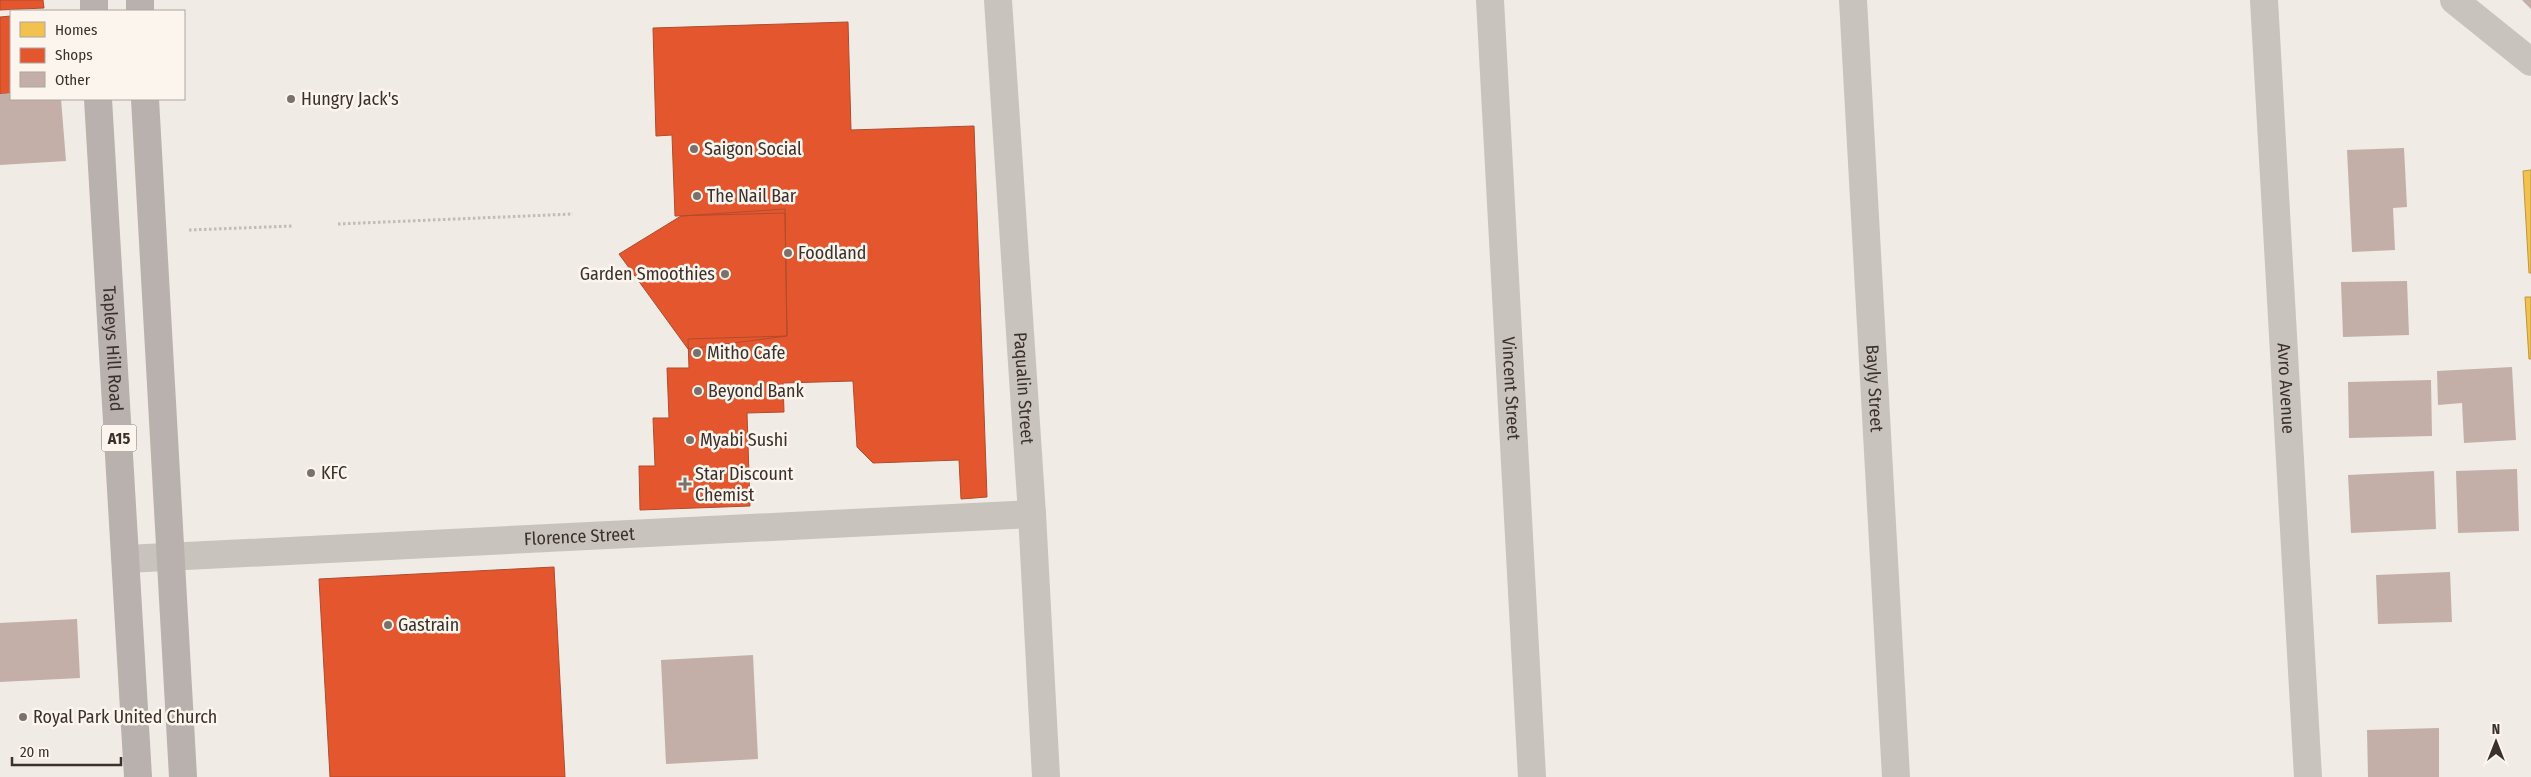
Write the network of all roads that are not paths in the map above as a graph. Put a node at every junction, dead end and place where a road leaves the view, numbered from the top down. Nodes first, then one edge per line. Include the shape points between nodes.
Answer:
1 (998, 0) edge
2 (1490, 0) edge
3 (1853, 0) edge
4 (2264, 0) edge
5 (2454, 0) edge
6 (2531, 62) edge
7 (98, 100) edge
8 (145, 100) edge
9 (1032, 514) junction
10 (171, 556) junction
11 (126, 559) junction
12 (138, 777) edge
13 (183, 777) edge
14 (1046, 777) edge
15 (1532, 777) edge
16 (1896, 777) edge
17 (2308, 777) edge

1 - 9 street, Paqualin Street
2 - 15 street, Vincent Street
3 - 16 street, Bayly Street
4 - 17 street, Avro Avenue
5 - 6 street
7 - 11 main road, Tapleys Hill Road / A15
8 - 10 main road
9 - 10 street, Florence Street
9 - 14 street, Paqualin Street
10 - 11 street, Florence Street
10 - 13 main road
11 - 12 main road, Tapleys Hill Road / A15

